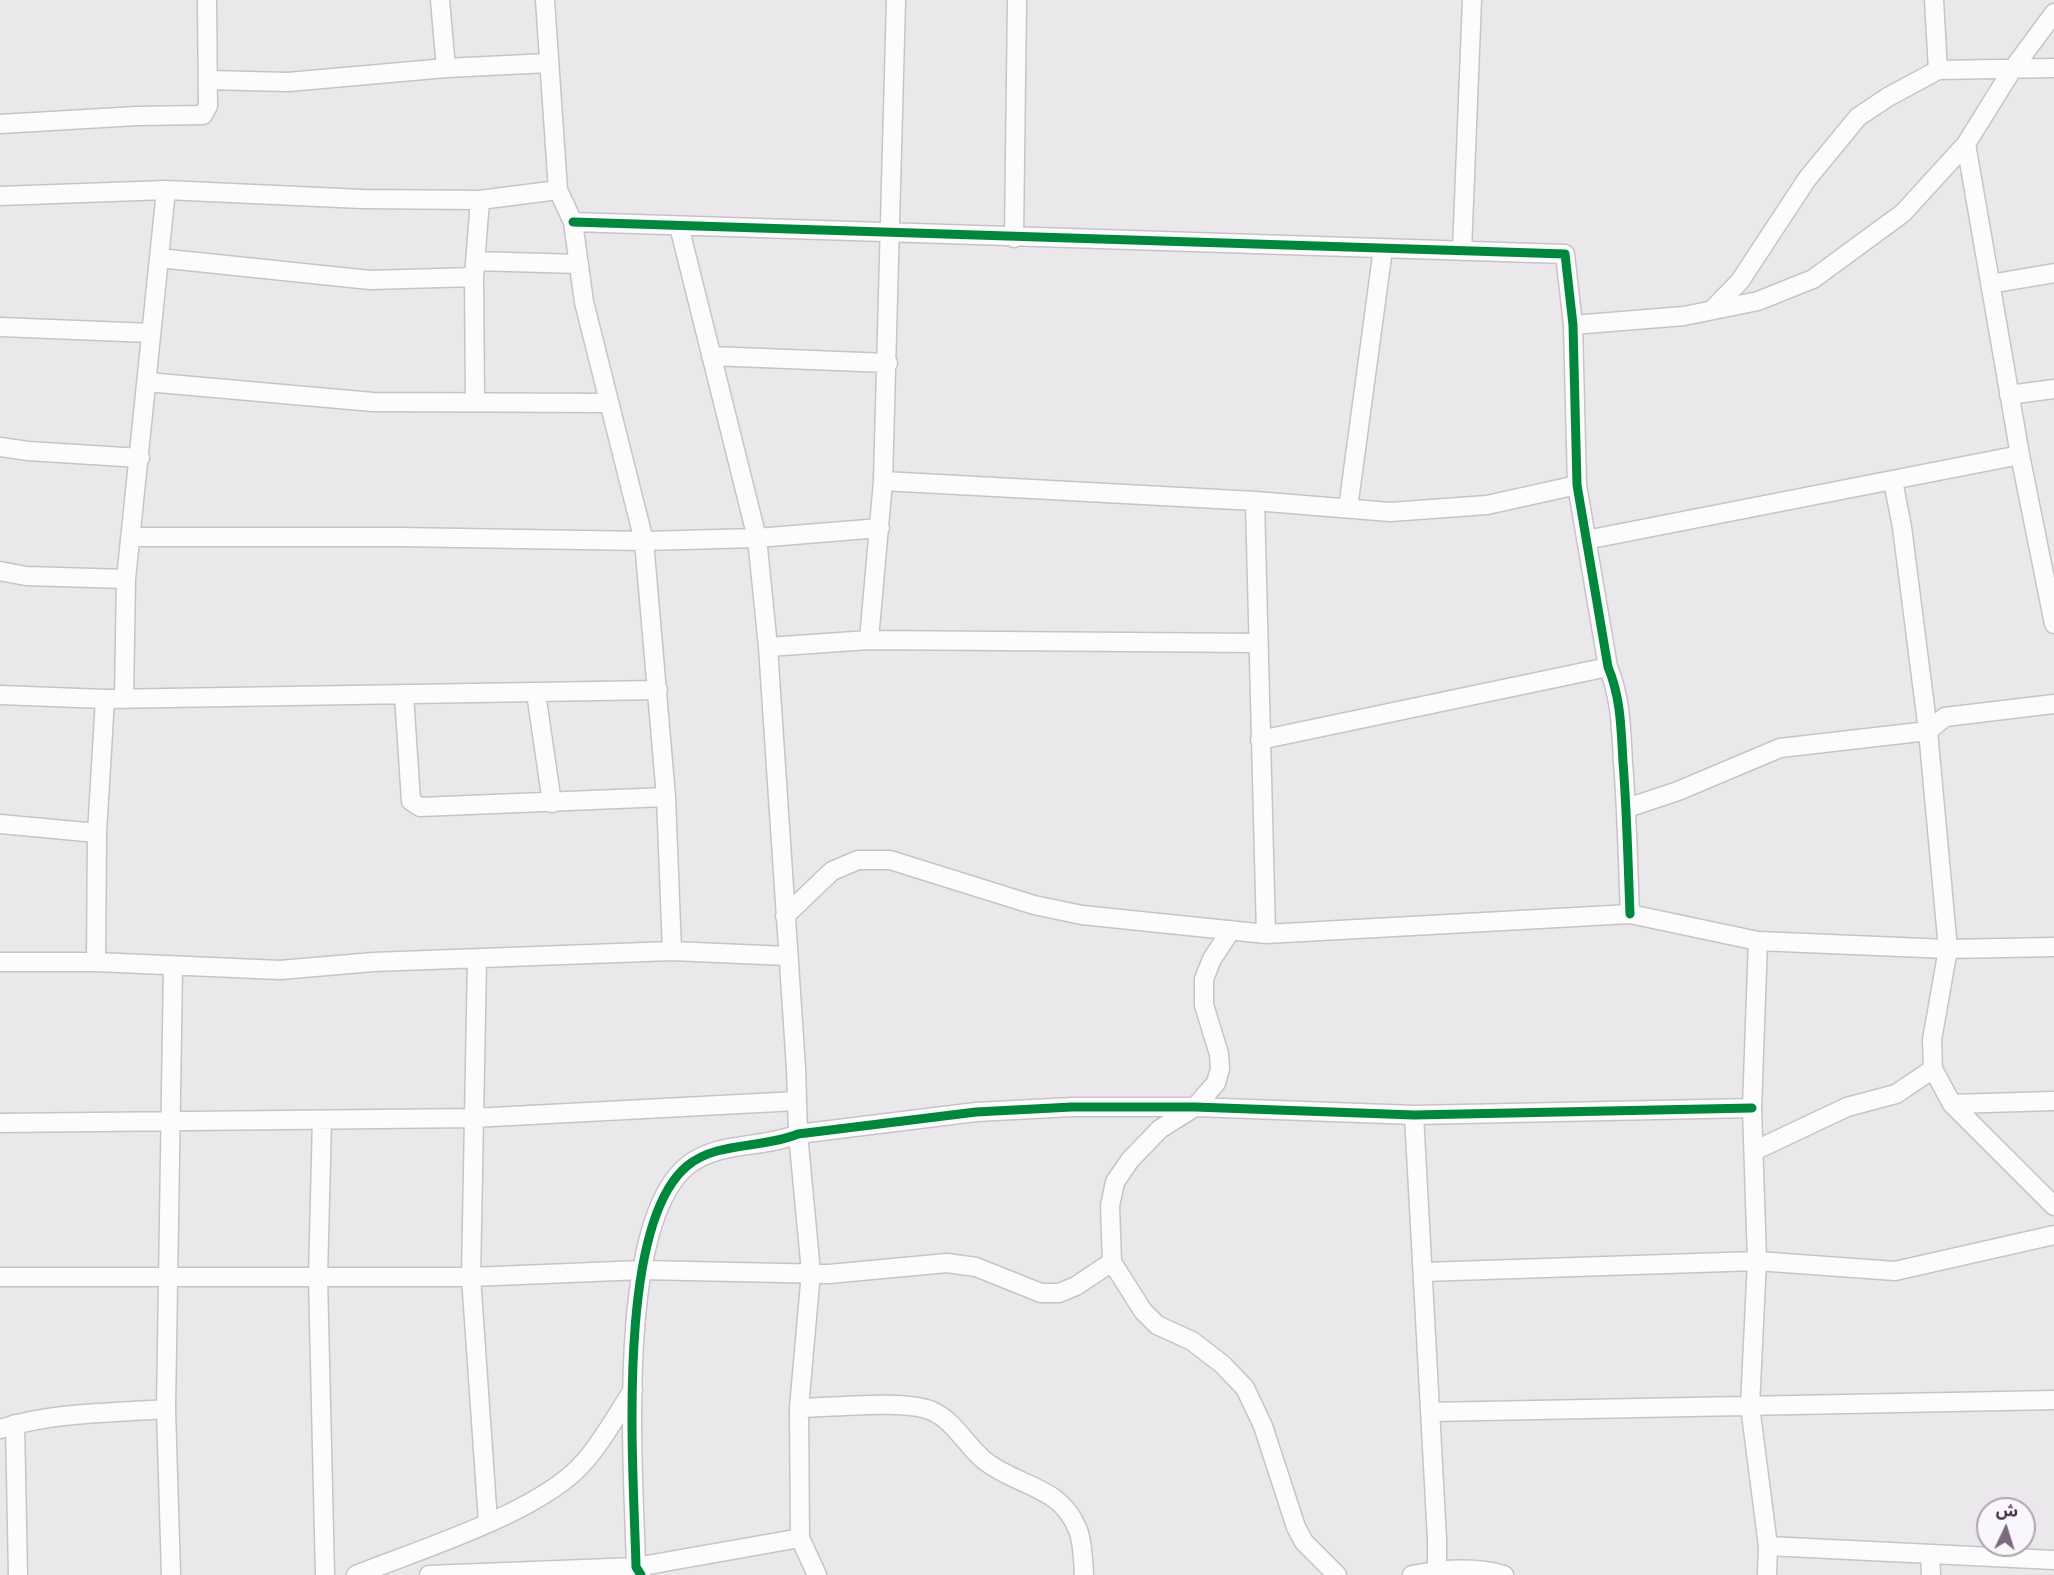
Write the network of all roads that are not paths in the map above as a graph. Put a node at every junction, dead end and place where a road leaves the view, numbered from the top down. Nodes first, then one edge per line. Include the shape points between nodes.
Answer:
1 (207, 0) edge
2 (440, 0) edge
3 (545, 0) edge
4 (896, 0) edge
5 (1017, 0) edge
6 (1472, 0) edge
7 (1934, 0) edge
8 (2054, 13) edge
9 (548, 63) junction
10 (446, 68) junction
11 (2054, 68) edge
12 (1938, 70) junction
13 (2012, 70) junction
14 (208, 80) junction
15 (0, 124) edge
16 (1966, 144) junction
17 (166, 190) junction
18 (558, 190) junction
19 (0, 196) edge
20 (480, 200) junction
21 (573, 222) junction
22 (680, 226) junction
23 (892, 234) junction
24 (1014, 238) junction
25 (1383, 249) junction
26 (1462, 251) junction
27 (159, 258) junction
28 (579, 264) junction
29 (474, 269) junction
30 (2054, 273) edge
31 (1990, 284) junction
32 (1712, 310) junction
33 (1573, 325) junction
34 (0, 327) edge
35 (152, 333) junction
36 (711, 356) junction
37 (888, 363) junction
38 (147, 382) junction
39 (2054, 389) edge
40 (2009, 395) junction
41 (475, 402) junction
42 (609, 403) junction
43 (0, 447) edge
44 (2020, 455) junction
45 (140, 458) junction
46 (884, 481) junction
47 (1893, 481) junction
48 (1577, 485) junction
49 (1255, 501) junction
50 (1348, 508) junction
51 (880, 528) junction
52 (130, 537) junction
53 (757, 538) junction
54 (1586, 540) junction
55 (2047, 540) edge
56 (644, 542) junction
57 (0, 571) edge
58 (126, 579) junction
59 (2054, 624) edge
60 (869, 640) junction
61 (1258, 643) junction
62 (768, 647) junction
63 (1608, 668) junction
64 (658, 690) junction
65 (536, 693) junction
66 (0, 695) edge
67 (404, 695) junction
68 (105, 699) junction
69 (124, 699) junction
70 (2054, 704) edge
71 (1928, 731) junction
72 (1260, 740) junction
73 (666, 796) junction
74 (552, 803) junction
75 (1627, 808) junction
76 (0, 824) edge
77 (97, 833) junction
78 (1630, 914) junction
79 (785, 916) junction
80 (1231, 930) junction
81 (1266, 934) junction
82 (1758, 941) junction
83 (2054, 947) edge
84 (1948, 949) junction
85 (672, 951) junction
86 (787, 957) junction
87 (477, 960) junction
88 (0, 962) edge
89 (96, 962) junction
90 (173, 967) junction
91 (1933, 1069) junction
92 (797, 1101) junction
93 (2054, 1101) edge
94 (1952, 1104) junction
95 (1196, 1107) junction
96 (1752, 1108) junction
97 (1414, 1115) junction
98 (473, 1118) junction
99 (322, 1120) junction
100 (172, 1121) junction
101 (0, 1123) edge
102 (798, 1134) junction
103 (1754, 1151) junction
104 (2054, 1206) edge
105 (2054, 1235) edge
106 (1112, 1262) junction
107 (1757, 1262) junction
108 (642, 1270) junction
109 (811, 1272) junction
110 (1424, 1272) junction
111 (0, 1277) edge
112 (169, 1277) junction
113 (318, 1277) junction
114 (471, 1277) junction
115 (633, 1390) junction
116 (2054, 1400) edge
117 (1750, 1406) junction
118 (799, 1408) junction
119 (166, 1409) junction
120 (1431, 1412) junction
121 (8, 1433) edge
122 (489, 1522) junction
123 (800, 1538) junction
124 (1768, 1546) junction
125 (1930, 1554) junction
126 (2054, 1560) edge
127 (1437, 1570) junction
128 (638, 1571) edge
129 (18, 1575) edge
130 (171, 1575) edge
131 (325, 1575) edge
132 (356, 1575) edge
133 (429, 1575) edge
134 (817, 1575) edge
135 (1084, 1575) edge
136 (1337, 1575) edge
137 (1412, 1575) edge
138 (1504, 1575) edge
139 (1767, 1575) edge
140 (1931, 1575) edge

1 - 14 street
2 - 10 street
3 - 9 street
4 - 23 street
5 - 24 street
6 - 26 street
7 - 12 street
8 - 13 street
9 - 10 street
9 - 18 street
10 - 14 street via 288,82
11 - 13 street
12 - 13 street
12 - 32 street via 1858,117 1807,179 1740,281
13 - 16 street
14 - 15 street via 206,112 196,117 137,116
16 - 31 street
16 - 32 street via 1903,213 1813,279 1758,301
17 - 19 street
17 - 20 street
17 - 27 street
18 - 20 street
18 - 21 street
20 - 29 street
21 - 22 street
21 - 28 street
22 - 23 street
22 - 36 street
23 - 24 street
23 - 37 street
24 - 25 street
25 - 26 street
25 - 50 street
26 - 33 street via 1565,254
27 - 29 street via 370,280
27 - 35 street
28 - 29 street
28 - 42 street via 584,302
29 - 41 street
30 - 31 street
31 - 40 street
32 - 33 street
33 - 48 street
34 - 35 street
35 - 38 street
36 - 37 street
36 - 53 street
37 - 46 street
38 - 41 street via 373,402
38 - 45 street
39 - 40 street
40 - 44 street
41 - 42 street
42 - 56 street
43 - 45 street
44 - 47 street
44 - 55 street
45 - 52 street
46 - 49 street
46 - 51 street
47 - 54 street
47 - 71 street
48 - 50 street via 1487,505 1390,512
48 - 54 street
49 - 50 street
49 - 61 street
51 - 53 street
51 - 60 street
52 - 56 street
52 - 58 street
53 - 56 street
53 - 62 street
54 - 63 street
55 - 59 street
56 - 64 street
57 - 58 street via 26,576
58 - 69 street
60 - 61 street
60 - 62 street
61 - 72 street
62 - 79 street
63 - 72 street
63 - 75 street via 1617,689
64 - 65 street
64 - 73 street
65 - 67 street
65 - 74 street
66 - 68 street
67 - 69 street
67 - 74 street via 411,801 420,807 435,808
68 - 69 street
68 - 77 street
70 - 71 street via 1945,717
71 - 75 street via 1780,748
71 - 84 street
72 - 81 street
73 - 74 street
73 - 85 street
75 - 78 street
76 - 77 street
77 - 89 street
78 - 81 street
78 - 82 street
79 - 80 street via 832,871 858,860 890,860 1034,905 1082,915
79 - 86 street
80 - 81 street
80 - 95 street via 1204,979 1204,1005 1220,1069 1216,1083
82 - 84 street
82 - 96 street
83 - 84 street
84 - 91 street via 1932,1040
85 - 86 street
85 - 87 street
86 - 92 street
87 - 90 street via 280,970
87 - 98 street
88 - 89 street
89 - 90 street
90 - 100 street
91 - 94 street
91 - 103 street via 1896,1094 1847,1107
92 - 98 street
92 - 102 street
93 - 94 street
94 - 104 street
95 - 97 street
95 - 102 street via 976,1112
95 - 106 street via 1160,1129 1115,1182 1110,1206
96 - 97 street
96 - 103 street
97 - 110 street
98 - 99 street
98 - 114 street
99 - 100 street
99 - 113 street
100 - 101 street
100 - 112 street
102 - 108 street via 779,1142 717,1150 686,1167 666,1189 656,1209
102 - 109 street
103 - 107 street
105 - 107 street via 1895,1271
106 - 109 street via 1059,1293 1041,1293 976,1267 947,1263 829,1274
106 - 136 street via 1143,1311 1157,1325 1192,1341 1245,1388 1263,1426 1296,1527 1304,1542
107 - 110 street
107 - 117 street
108 - 109 street
108 - 114 street
108 - 115 street via 633,1337
109 - 118 street
110 - 120 street
111 - 112 street
112 - 113 street
112 - 119 street
113 - 114 street
113 - 131 street
114 - 122 street
115 - 122 street via 584,1462 545,1494
115 - 128 street
116 - 117 street
117 - 120 street
117 - 124 street
118 - 123 street
118 - 135 street via 912,1406 946,1420 984,1460 1063,1504 1078,1532
119 - 121 street
119 - 130 street
120 - 127 street
121 - 129 street
122 - 132 street
123 - 128 street
123 - 134 street
124 - 125 street
124 - 139 street
125 - 126 street
125 - 140 street
127 - 137 street
127 - 138 street via 1489,1570
128 - 133 street

